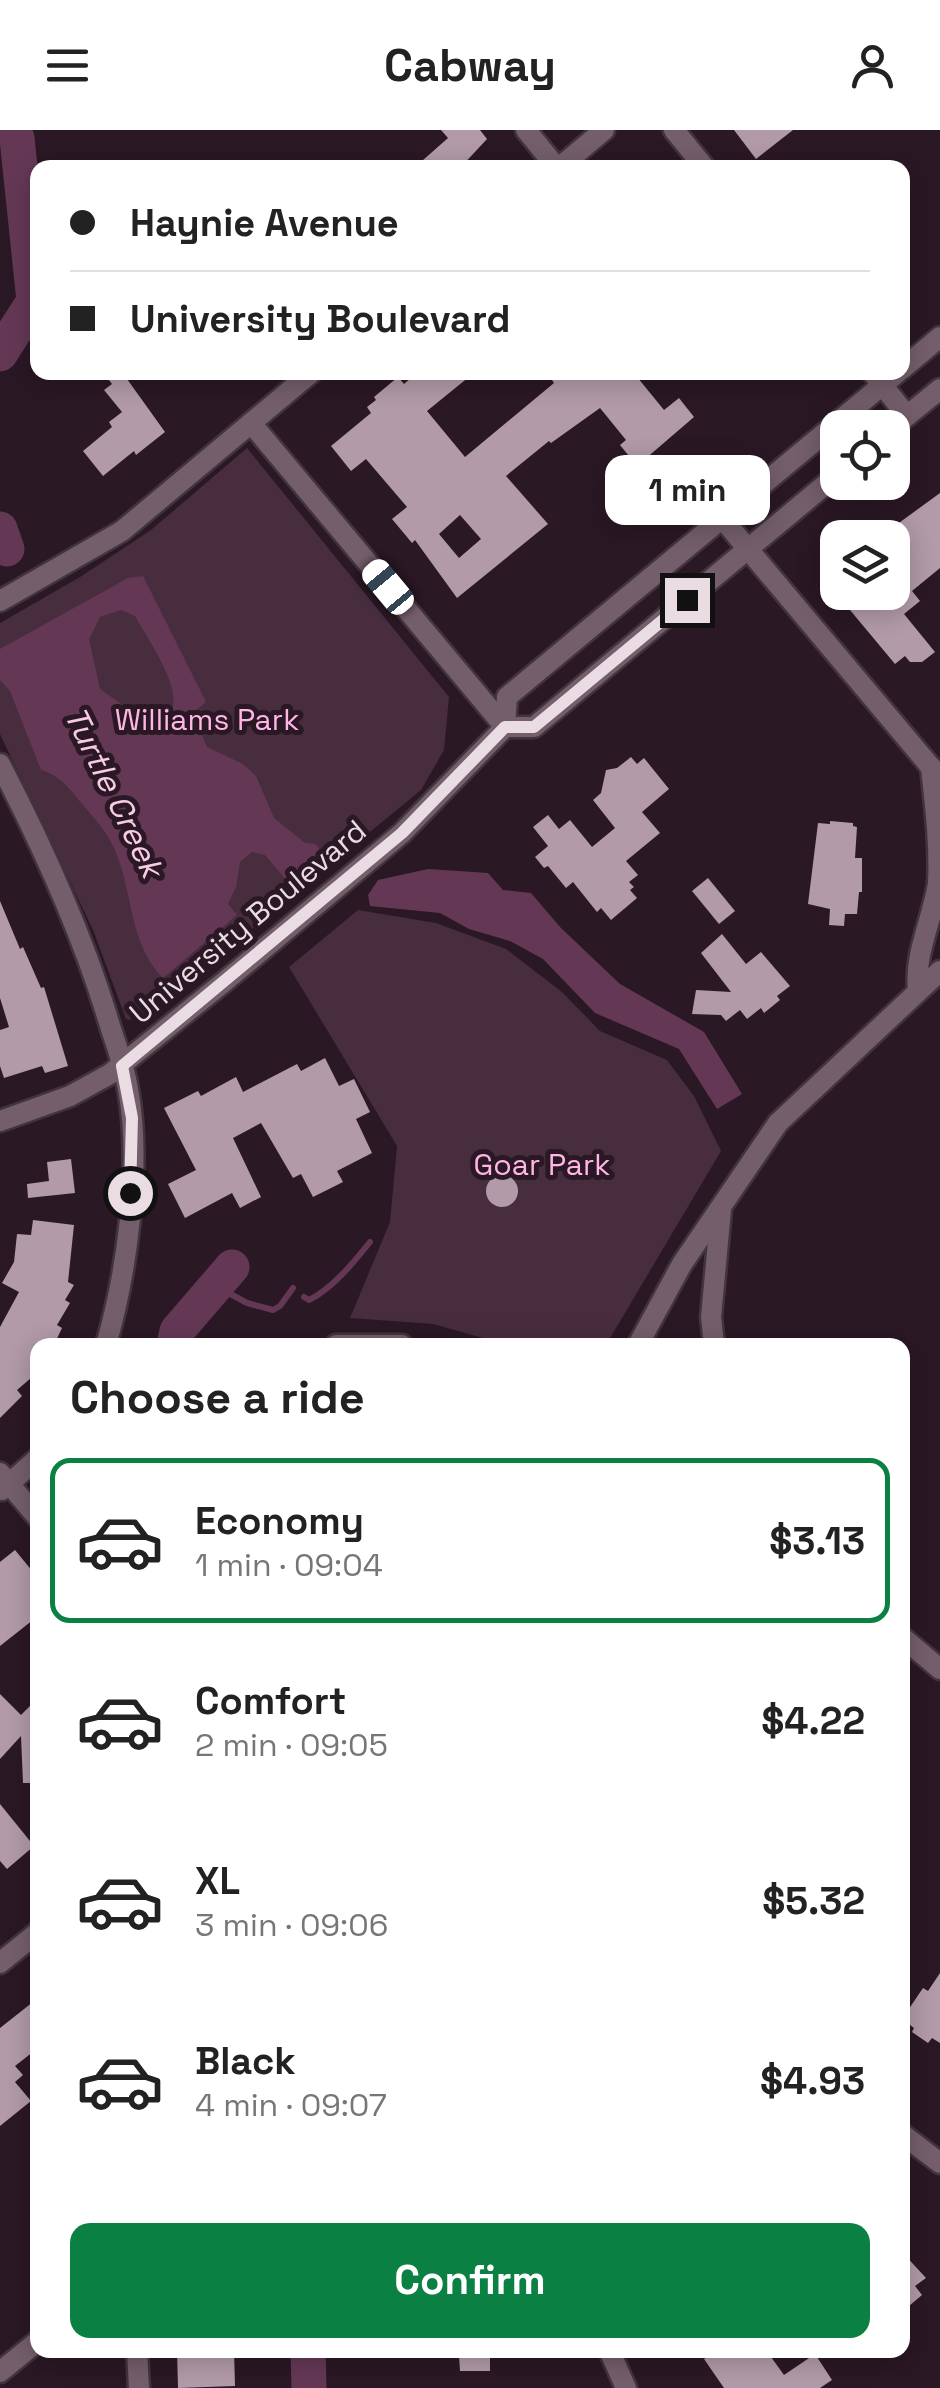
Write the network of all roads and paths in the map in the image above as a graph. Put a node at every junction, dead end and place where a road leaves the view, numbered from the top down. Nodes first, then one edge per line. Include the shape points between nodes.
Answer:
1 (526, 130) edge
2 (604, 130) edge
3 (674, 130) edge
4 (551, 160) edge
5 (568, 160) edge
6 (698, 160) edge
7 (940, 338) edge
8 (910, 360) edge
9 (303, 380) edge
10 (883, 380) edge
11 (890, 380) edge
12 (940, 388) edge
13 (897, 410) edge
14 (910, 414) edge
15 (252, 423) junction
16 (820, 489) edge
17 (722, 518) junction
18 (748, 548) junction
19 (0, 601) edge
20 (505, 727) junction
21 (0, 764) edge
22 (935, 773) edge
23 (940, 971) edge
24 (918, 989) junction
25 (122, 1066) junction
26 (0, 1121) edge
27 (721, 1208) junction
28 (108, 1338) edge
29 (642, 1338) edge
30 (713, 1338) edge
31 (30, 1463) edge
32 (3, 1482) edge
33 (30, 1510) edge
34 (910, 1643) edge
35 (940, 1668) edge
36 (30, 1939) edge
37 (0, 1963) edge
38 (910, 2140) edge
39 (940, 2163) edge
40 (30, 2348) edge
41 (138, 2358) edge
42 (612, 2358) edge
43 (0, 2372) edge
44 (139, 2388) edge
45 (626, 2388) edge

1 - 4 street
2 - 5 street
3 - 6 street
7 - 8 street, University Boulevard
9 - 15 street
10 - 17 street, University Boulevard
11 - 13 street
12 - 14 street
15 - 19 street via 122,531
15 - 20 street
16 - 18 street, University Boulevard
17 - 18 street
17 - 20 street, University Boulevard via 507,697
18 - 20 street, University Boulevard via 534,727
18 - 22 street
20 - 25 street, University Boulevard via 402,833
21 - 25 street via 92,966
22 - 24 street via 938,879 916,971
23 - 24 street
24 - 27 street via 778,1123
25 - 26 street, University Boulevard via 70,1096
25 - 28 street via 132,1164 121,1288
27 - 29 street
27 - 30 street
31 - 32 street
32 - 33 street
34 - 35 street
36 - 37 street
38 - 39 street
40 - 43 street
41 - 44 street
42 - 45 street

